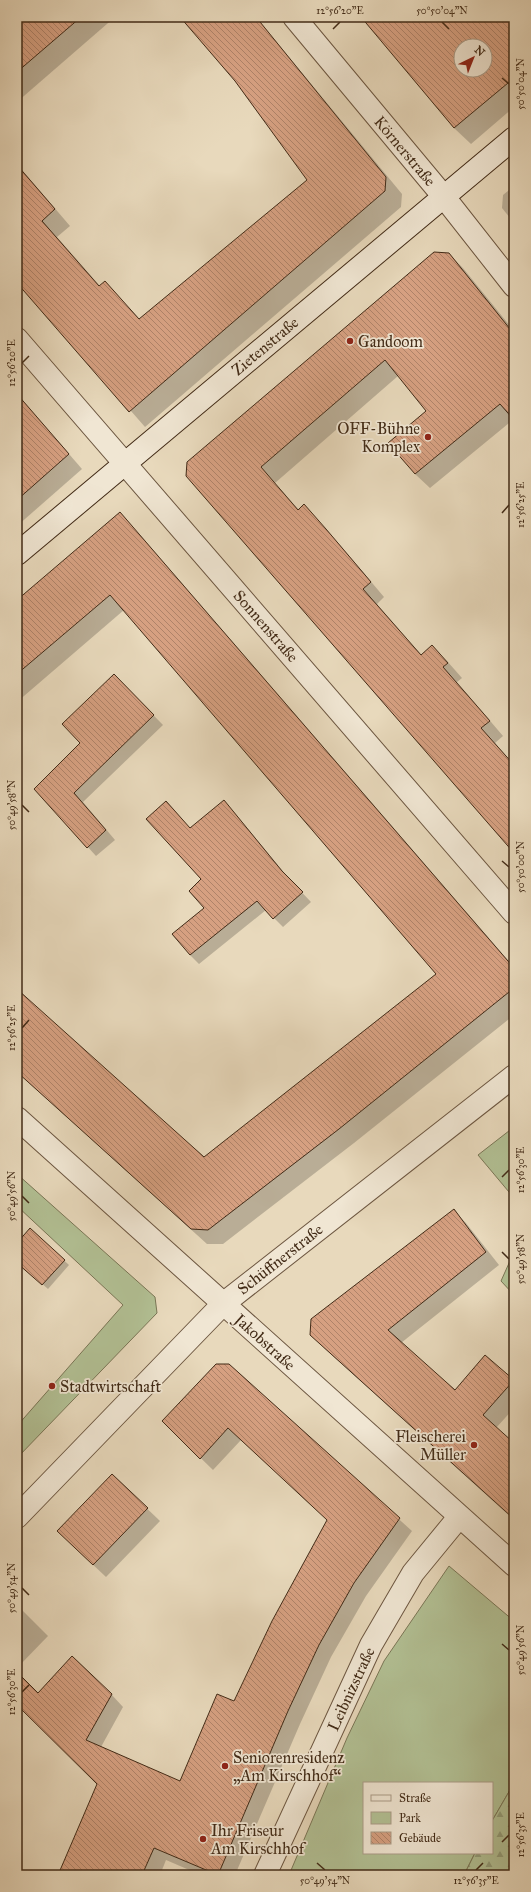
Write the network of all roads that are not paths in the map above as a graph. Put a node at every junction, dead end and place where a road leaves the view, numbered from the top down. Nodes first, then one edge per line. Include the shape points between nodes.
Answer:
1 (294, 17) edge
2 (514, 138) edge
3 (444, 197) junction
4 (514, 286) edge
5 (17, 340) edge
6 (125, 462) junction
7 (17, 554) edge
8 (514, 913) edge
9 (514, 1076) edge
10 (17, 1118) edge
11 (223, 1304) junction
12 (17, 1517) edge
13 (459, 1517) junction
14 (514, 1565) edge
15 (265, 1875) edge

1 - 3 street, Körnerstraße
2 - 3 street, Zietenstraße
3 - 4 street, Körnerstraße
3 - 6 street, Zietenstraße
5 - 6 street, Sonnenstraße
6 - 7 street, Zietenstraße
6 - 8 street, Sonnenstraße
9 - 11 street, Schüffnerstraße
10 - 11 street, Jakobstraße
11 - 12 street, Schüffnerstraße
11 - 13 street, Jakobstraße
13 - 14 street, Jakobstraße
13 - 15 street, Leibnizstraße via 413,1573 371,1646

